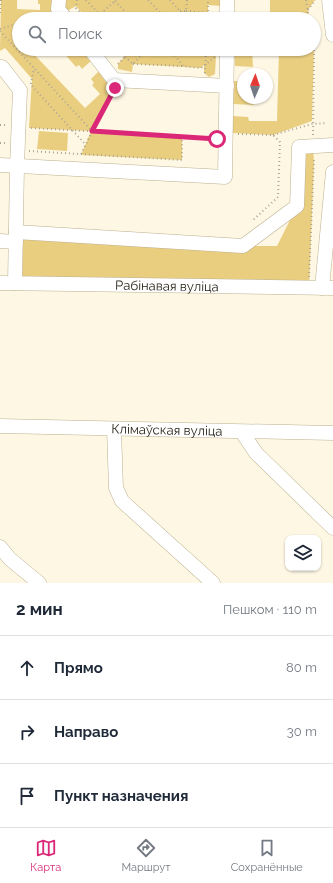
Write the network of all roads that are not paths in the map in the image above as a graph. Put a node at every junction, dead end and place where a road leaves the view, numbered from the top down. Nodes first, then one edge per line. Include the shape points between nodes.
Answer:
1 (59, 0) edge
2 (227, 0) edge
3 (329, 0) edge
4 (60, 12) edge
5 (227, 12) edge
6 (333, 35) edge
7 (95, 56) edge
8 (227, 56) edge
9 (0, 67) edge
10 (227, 86) junction
11 (333, 145) edge
12 (0, 165) edge
13 (17, 166) junction
14 (333, 172) edge
15 (16, 237) junction
16 (0, 241) edge
17 (0, 282) edge
18 (15, 283) junction
19 (321, 288) edge
20 (0, 426) edge
21 (114, 429) junction
22 (242, 432) junction
23 (333, 433) edge
24 (333, 528) edge
25 (0, 547) edge
26 (39, 583) edge
27 (212, 583) edge

1 - 4 street via 58,9
2 - 5 street
3 - 6 street
7 - 10 street via 114,80
8 - 10 street
9 - 13 street via 20,90
10 - 13 street via 225,177
11 - 15 street via 299,147 296,206 243,246
12 - 13 street
13 - 15 street
14 - 19 street
15 - 16 street
15 - 18 street
17 - 18 street, Рабінавая вуліца
18 - 19 street, Рабінавая вуліца
20 - 21 street, Клімаўская вуліца
21 - 22 street, Клімаўская вуліца
21 - 27 street via 116,488 122,501
22 - 23 street, Клімаўская вуліца
22 - 24 street via 256,453
25 - 26 street via 10,559

